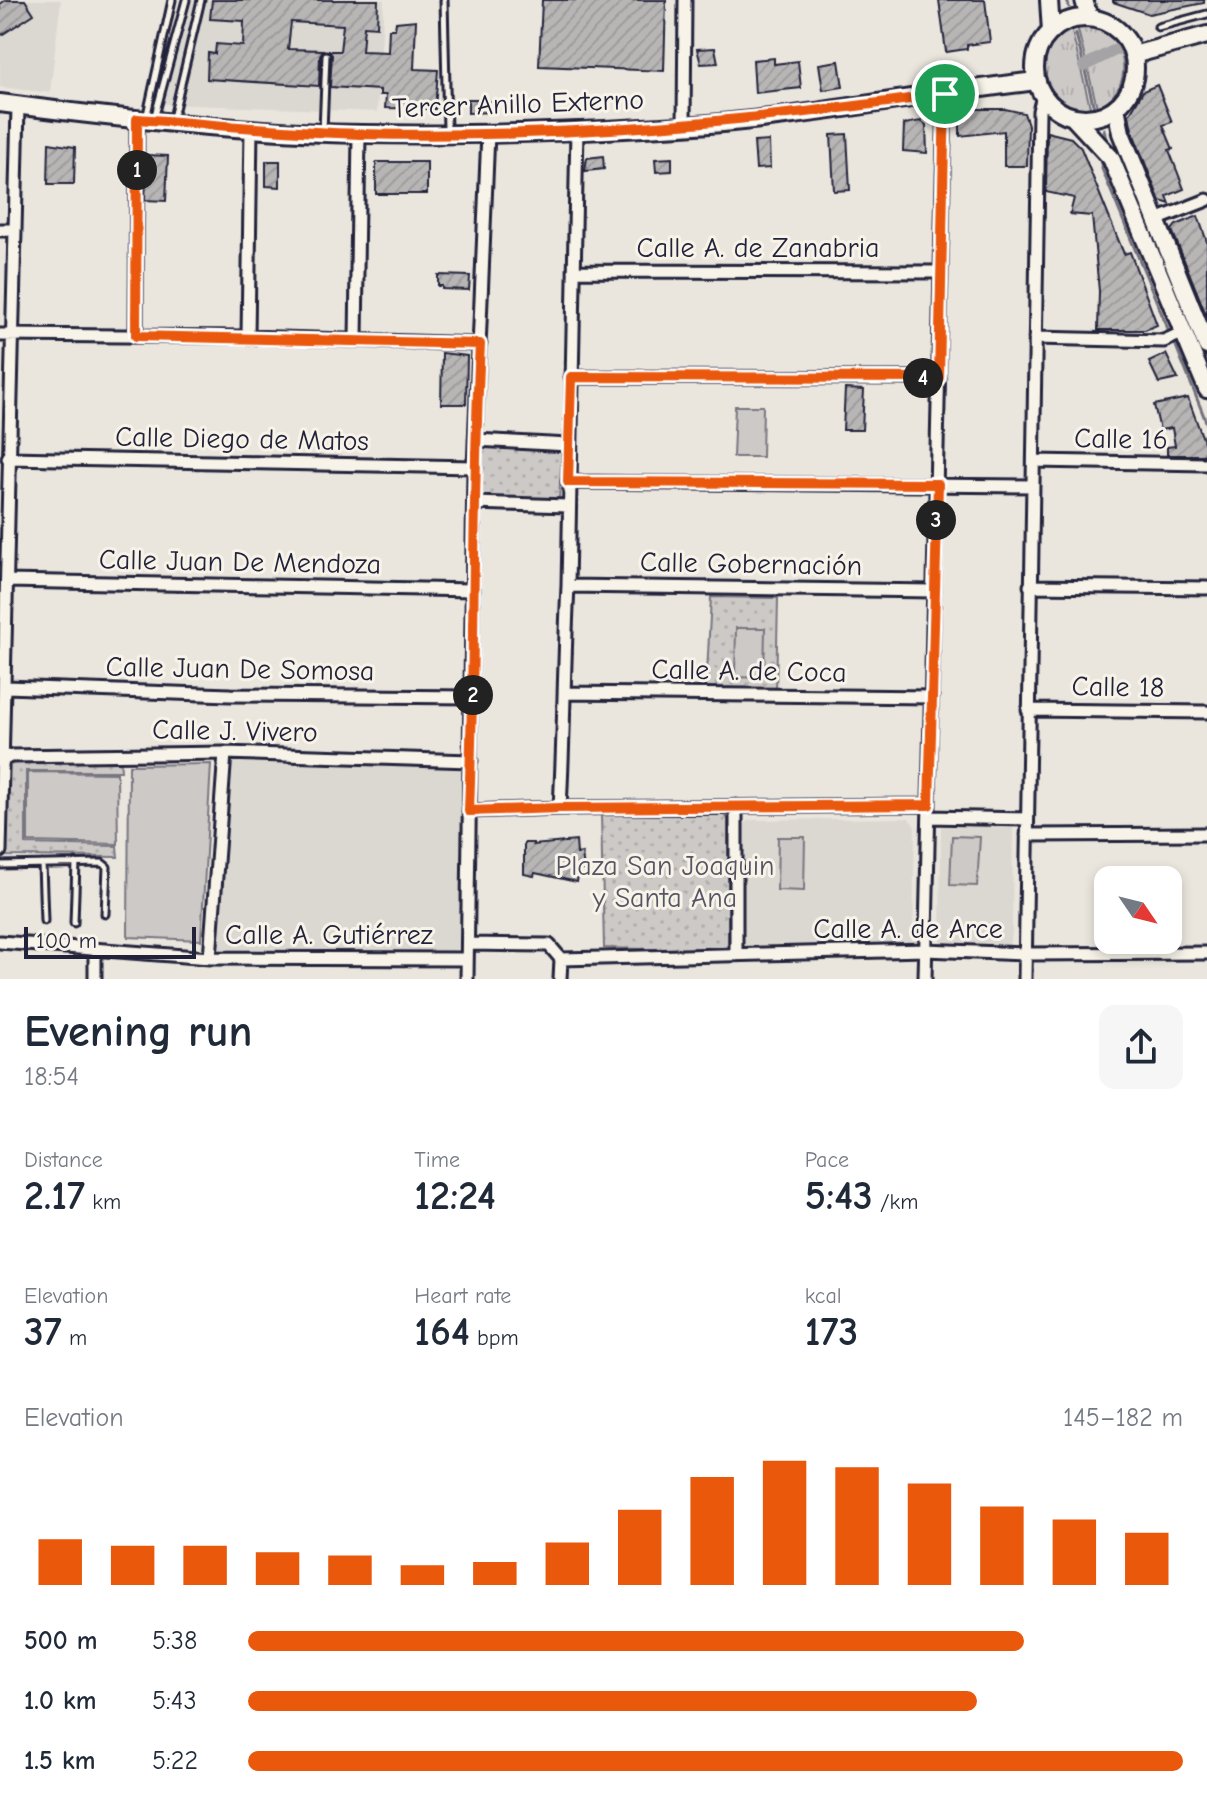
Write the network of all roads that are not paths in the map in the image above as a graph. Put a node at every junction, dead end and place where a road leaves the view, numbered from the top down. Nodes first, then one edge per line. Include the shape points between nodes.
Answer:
1 (172, 0) edge
2 (186, 0) edge
3 (201, 0) edge
4 (444, 0) edge
5 (685, 0) edge
6 (1049, 0) edge
7 (1084, 0) edge
8 (1207, 14) edge
9 (1089, 18) junction
10 (1158, 27) dead end
11 (1051, 32) junction
12 (1207, 35) edge
13 (326, 55) dead end
14 (1133, 55) junction
15 (1040, 88) junction
16 (945, 94) junction
17 (0, 103) edge
18 (18, 106) junction
19 (1116, 107) junction
20 (1073, 117) junction
21 (145, 120) junction
22 (172, 123) junction
23 (684, 126) junction
24 (251, 128) junction
25 (577, 129) junction
26 (323, 132) junction
27 (488, 133) junction
28 (359, 134) junction
29 (448, 135) junction
30 (1207, 200) edge
31 (1156, 220) junction
32 (0, 230) edge
33 (14, 230) junction
34 (574, 271) junction
35 (941, 272) junction
36 (1184, 332) junction
37 (6, 335) edge
38 (136, 336) junction
39 (248, 337) junction
40 (1035, 338) junction
41 (356, 340) junction
42 (1206, 342) edge
43 (480, 344) junction
44 (571, 377) junction
45 (939, 378) junction
46 (1207, 389) edge
47 (475, 440) junction
48 (4, 445) edge
49 (569, 445) junction
50 (8, 458) junction
51 (1034, 461) junction
52 (1207, 464) edge
53 (474, 467) junction
54 (568, 482) junction
55 (938, 484) junction
56 (1033, 486) junction
57 (474, 503) junction
58 (568, 506) junction
59 (4, 550) edge
60 (7, 581) junction
61 (568, 586) junction
62 (1030, 586) junction
63 (1207, 588) edge
64 (473, 590) junction
65 (934, 591) junction
66 (3, 656) edge
67 (6, 687) junction
68 (565, 693) junction
69 (473, 697) junction
70 (932, 697) junction
71 (1028, 710) junction
72 (1207, 712) edge
73 (225, 753) junction
74 (471, 761) junction
75 (1, 762) edge
76 (736, 806) junction
77 (560, 808) junction
78 (469, 811) junction
79 (929, 811) junction
80 (1027, 819) junction
81 (1207, 834) edge
82 (1027, 835) junction
83 (0, 851) edge
84 (76, 863) junction
85 (42, 864) junction
86 (0, 865) edge
87 (105, 914) dead end
88 (44, 921) dead end
89 (74, 923) dead end
90 (0, 942) edge
91 (468, 944) junction
92 (925, 950) junction
93 (95, 951) junction
94 (1207, 953) edge
95 (1025, 954) junction
96 (736, 955) junction
97 (210, 958) junction
98 (467, 959) junction
99 (561, 959) junction
100 (95, 979) edge
101 (467, 979) edge
102 (560, 979) edge
103 (925, 979) edge
104 (1025, 979) edge

1 - 21 lane
2 - 21 lane
3 - 22 lane
4 - 29 lane
5 - 23 street
6 - 11 street
7 - 9 street
8 - 10 lane
9 - 11 street
9 - 14 street via 1117,30
11 - 15 street via 1037,54
12 - 14 street
13 - 26 lane
14 - 19 street via 1132,84
15 - 16 street, Tercer Anillo Externo via 979,87
15 - 20 street
15 - 40 street
16 - 23 street, Tercer Anillo Externo
16 - 35 street
17 - 18 street, Tercer Anillo Externo
18 - 21 street, Tercer Anillo Externo
18 - 33 street
19 - 20 street via 1103,115
19 - 31 street
20 - 36 street via 1111,158
21 - 22 street, Tercer Anillo Externo
21 - 38 street
22 - 24 street, Tercer Anillo Externo
23 - 25 street, Tercer Anillo Externo
24 - 26 street, Tercer Anillo Externo
24 - 39 street
25 - 27 street, Tercer Anillo Externo
25 - 34 street
26 - 28 street, Tercer Anillo Externo
27 - 29 street, Tercer Anillo Externo
27 - 43 street
28 - 29 street, Tercer Anillo Externo
28 - 41 street
30 - 31 street
31 - 42 street
32 - 33 street
33 - 37 street
34 - 35 street, Calle A. de Zanabria
34 - 44 street
35 - 45 street
36 - 40 street via 1164,341
36 - 46 street
37 - 38 street
37 - 48 street
38 - 39 street
39 - 41 street
40 - 51 street
41 - 43 street
43 - 47 street
44 - 45 street
44 - 49 street
45 - 55 street
47 - 49 street
47 - 53 street
48 - 50 street
49 - 54 street
50 - 53 street, Calle Diego de Matos
50 - 59 street
51 - 52 street, Calle 16
51 - 56 street
53 - 57 street
54 - 55 street
54 - 58 street
55 - 56 street
55 - 65 street
56 - 62 street
57 - 58 street
57 - 64 street
58 - 61 street
59 - 60 street
60 - 64 street, Calle Juan De Mendoza
60 - 66 street
61 - 65 street, Calle Gobernación
61 - 68 street
62 - 63 street
62 - 71 street
64 - 69 street
65 - 70 street
66 - 67 street
67 - 69 street, Calle Juan De Somosa
67 - 75 street
68 - 70 street, Calle A. de Coca
68 - 77 street
69 - 74 street
70 - 79 street
71 - 72 street, Calle 18
71 - 80 street
73 - 74 street, Calle J. Vivero
73 - 75 street, Calle J. Vivero via 10,756
73 - 97 street
74 - 78 street
75 - 83 street
76 - 77 street
76 - 79 street
76 - 96 street
77 - 78 street
78 - 91 street
79 - 80 street
79 - 92 street
80 - 82 street
81 - 82 street
82 - 95 street
84 - 85 lane
84 - 87 lane via 107,867
84 - 89 lane
85 - 86 lane
85 - 88 lane
90 - 93 street, Calle A. Gutiérrez
91 - 98 street
91 - 99 street, Calle A. Gutiérrez via 549,945
92 - 95 street, Calle A. de Arce
92 - 96 street, Calle A. de Arce
92 - 103 street
93 - 97 street, Calle A. Gutiérrez
93 - 100 street
94 - 95 street, Calle A. de Arce
95 - 104 street
96 - 99 street, Calle A. de Arce
97 - 98 street, Calle A. Gutiérrez
98 - 101 street
99 - 102 street

